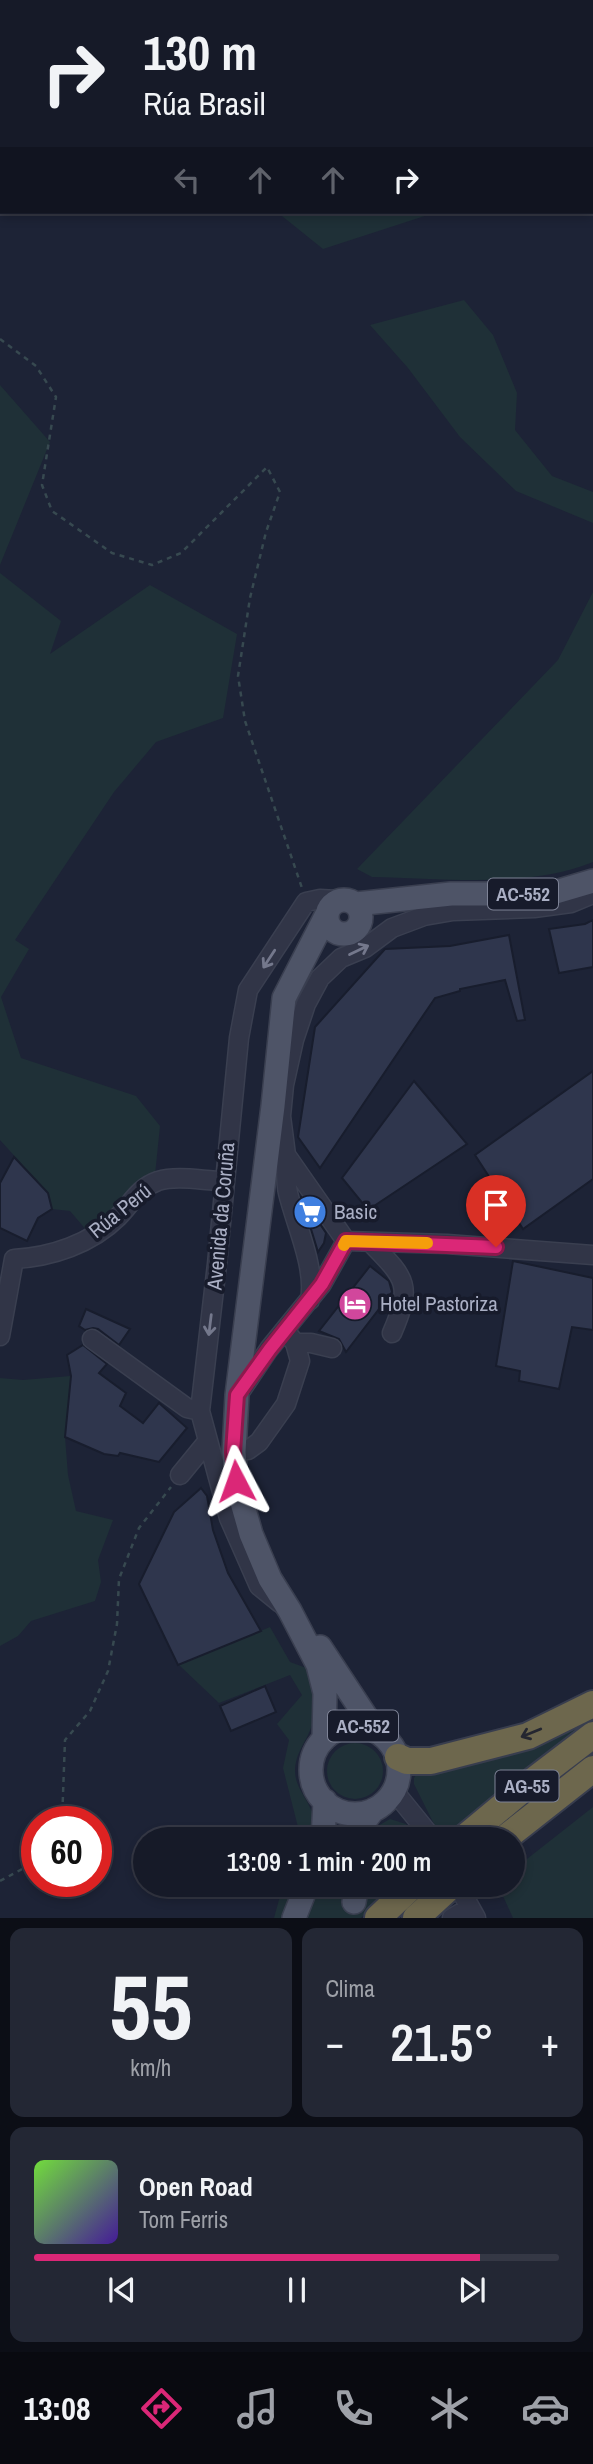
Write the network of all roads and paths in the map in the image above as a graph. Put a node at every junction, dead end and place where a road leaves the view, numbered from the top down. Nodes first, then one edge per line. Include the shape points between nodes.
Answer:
1 (0, 339) edge
2 (593, 881) edge
3 (593, 894) edge
4 (306, 902) junction
5 (343, 915) junction
6 (283, 1007) junction
7 (281, 1116) junction
8 (286, 1155) junction
9 (224, 1181) junction
10 (346, 1241) junction
11 (370, 1242) junction
12 (593, 1255) edge
13 (310, 1300) junction
14 (393, 1333) dead end
15 (0, 1336) edge
16 (290, 1336) junction
17 (92, 1339) dead end
18 (332, 1348) dead end
19 (237, 1395) junction
20 (200, 1410) junction
21 (207, 1442) junction
22 (248, 1450) dead end
23 (180, 1475) joint
24 (290, 1611) junction
25 (593, 1704) edge
26 (374, 1729) junction
27 (593, 1735) edge
28 (324, 1739) junction
29 (398, 1757) junction
30 (593, 1769) edge
31 (394, 1791) junction
32 (325, 1801) junction
33 (63, 1806) edge
34 (373, 1810) junction
35 (324, 1827) edge
36 (364, 1827) edge
37 (423, 1827) edge
38 (477, 1827) edge
39 (519, 1827) edge
40 (21, 1870) edge
41 (0, 1881) edge
42 (302, 1897) edge
43 (400, 1897) edge
44 (465, 1901) edge
45 (294, 1918) edge
46 (378, 1918) edge
47 (416, 1918) edge
48 (453, 1918) edge

1 - 4 path via 36,366 56,397 42,485 52,511 112,553 152,565 181,553 267,467 280,492 250,598 238,676 245,721
2 - 5 main road, AC-552 via 549,894 451,894
7 -> 3 street, Avenida da Coruña via 284,1085 306,1004 320,978 341,958 365,948 392,928 424,916 534,908 571,903
4 - 5 street via 320,899
4 -> 9 street, Avenida da Coruña via 248,990
5 - 6 main road, Avenida da Coruña / AC-552
6 - 7 street, Avenida da Coruña
6 - 19 main road, Avenida da Coruña / AC-552
7 - 8 street, Avenida da Coruña
8 - 10 street, Avenida da Coruña
8 - 13 street via 288,1192 309,1268
9 - 15 street, Rúa Perú via 159,1181 139,1191 118,1217 93,1237 36,1258 13,1259
9 -> 20 street, Avenida da Coruña
10 - 11 street
10 - 13 street
11 - 12 street
11 - 14 street via 403,1282 404,1304
13 - 16 street
16 - 18 street
16 - 19 street
16 - 22 street via 300,1361 286,1404
17 - 20 street via 187,1408
19 - 24 main road, Avenida da Coruña / AC-552 via 236,1481 250,1534
20 - 21 street, Avenida da Coruña
21 - 23 street
21 - 24 street, Avenida da Coruña via 229,1518 252,1570 260,1586
23 - 33 path via 139,1528 119,1579 108,1671 90,1711 65,1740
24 - 26 main road, AC-552 via 325,1654
24 - 28 main road, AC-552 via 318,1665 325,1693
25 -> 29 highway via 528,1736 431,1761
26 - 28 main road, AC-552 via 347,1726
26 - 29 main road, AC-552
27 - 38 highway, AG-55
28 - 32 main road, AC-552 via 316,1750 312,1777
29 - 31 main road, AC-552
30 - 39 highway, AG-55
31 - 34 main road
31 - 37 street
32 - 34 main road via 348,1813
32 - 35 main road, AC-552
34 - 36 main road
40 - 41 path
42 - 45 main road
43 - 46 highway
44 - 47 highway
44 - 48 street

